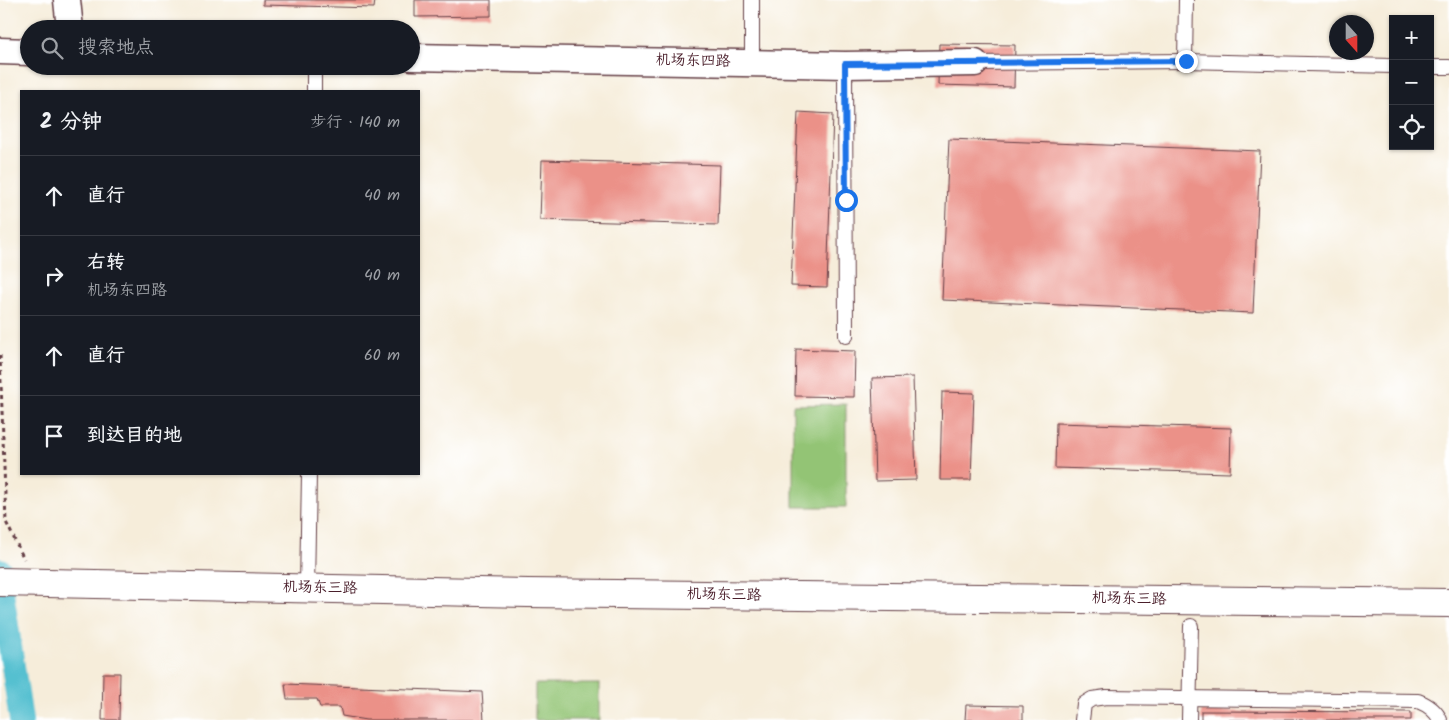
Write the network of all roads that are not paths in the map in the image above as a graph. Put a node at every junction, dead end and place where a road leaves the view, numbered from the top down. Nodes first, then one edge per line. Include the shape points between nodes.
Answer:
1 (67, 0) edge
2 (752, 0) edge
3 (1186, 0) edge
4 (69, 20) edge
5 (0, 51) edge
6 (20, 52) edge
7 (420, 57) edge
8 (1186, 61) junction
9 (752, 62) junction
10 (975, 63) joint
11 (845, 64) junction
12 (1389, 66) edge
13 (1434, 67) edge
14 (1449, 67) edge
15 (314, 75) edge
16 (314, 90) edge
17 (846, 336) dead end
18 (309, 475) edge
19 (0, 582) edge
20 (307, 588) junction
21 (1449, 603) edge
22 (1191, 626) dead end
23 (1189, 698) junction
24 (1082, 720) edge
25 (1189, 720) edge
26 (1440, 720) edge

1 - 4 street
2 - 9 lane
3 - 8 lane
5 - 6 street
7 - 9 street, 机场东四路
8 - 10 lane
8 - 12 lane
9 - 11 street, 机场东四路
10 - 11 street, 机场东四路
11 - 17 lane
13 - 14 lane
15 - 16 lane
18 - 20 lane
19 - 20 street, 机场东三路
20 - 21 street, 机场东三路
22 - 23 lane
23 - 24 lane via 1092,699 1084,704
23 - 25 lane
23 - 26 lane via 1418,701 1428,705

